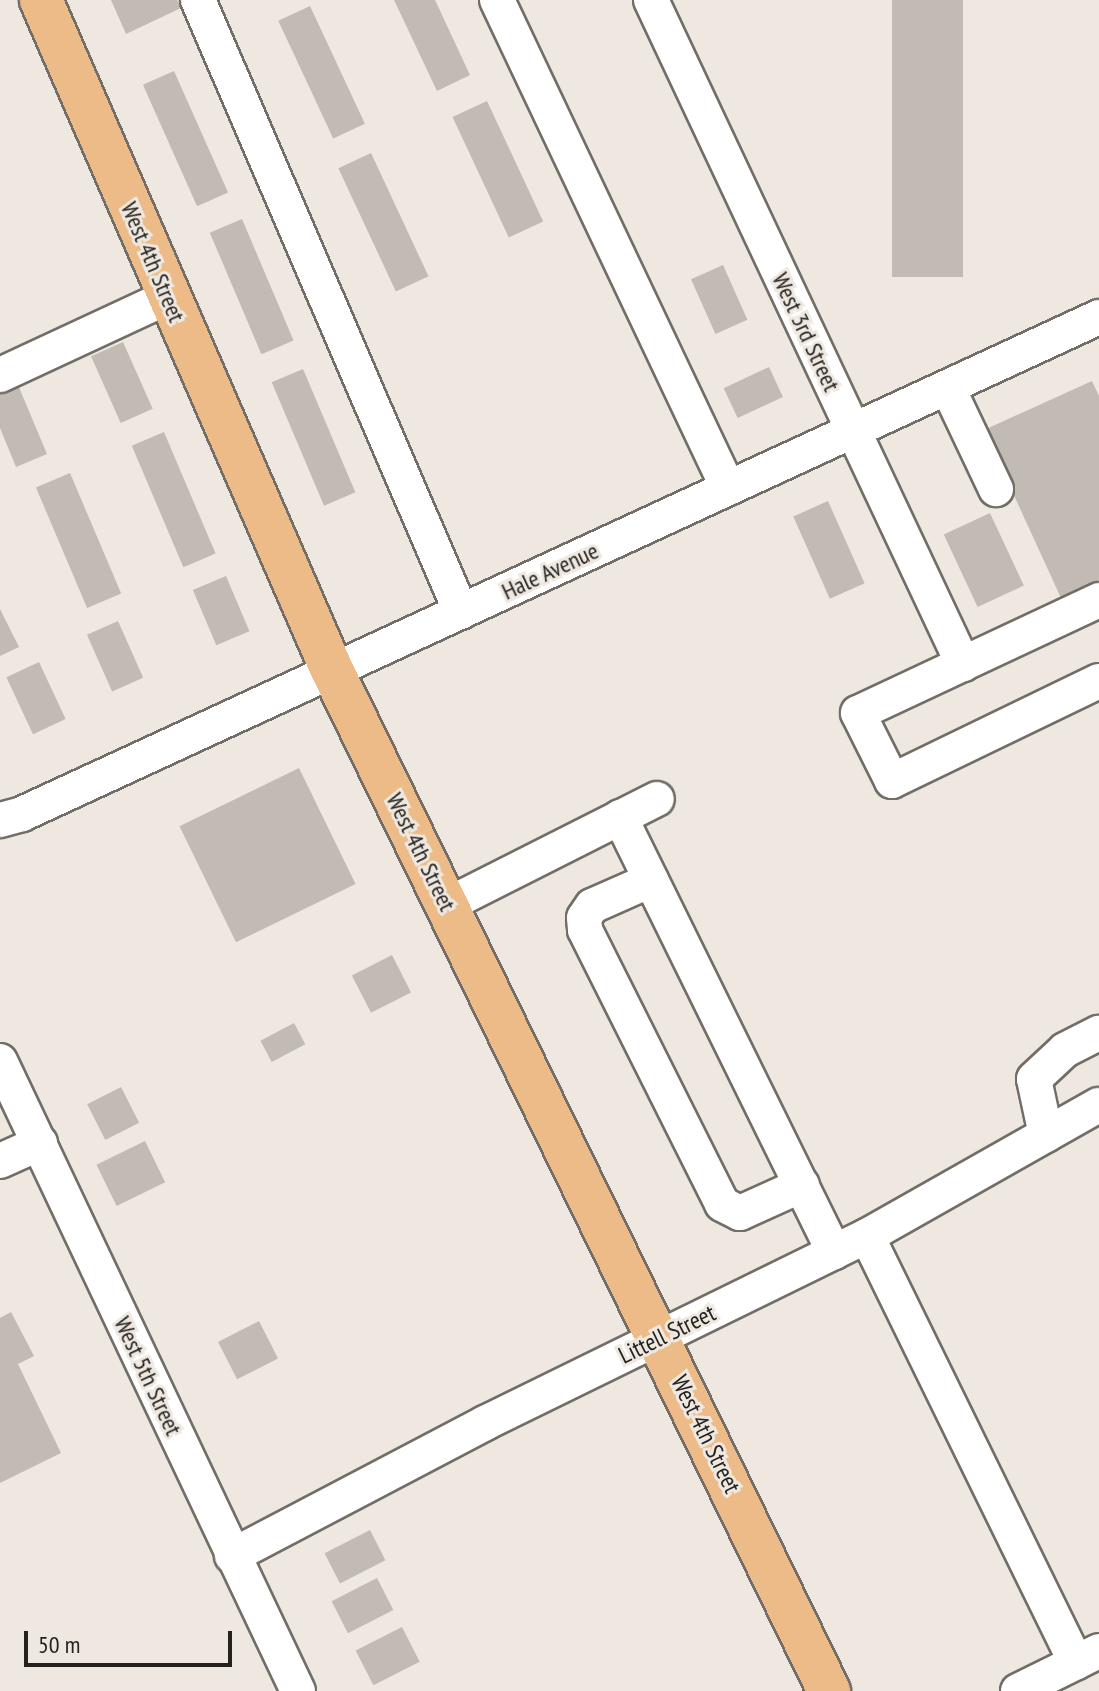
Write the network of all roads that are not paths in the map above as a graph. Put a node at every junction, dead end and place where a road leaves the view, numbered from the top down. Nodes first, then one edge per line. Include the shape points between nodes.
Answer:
1 (41, 0) edge
2 (198, 0) edge
3 (497, 0) edge
4 (651, 0) edge
5 (168, 297) junction
6 (1099, 317) edge
7 (0, 375) edge
8 (948, 388) junction
9 (852, 431) junction
10 (728, 488) junction
11 (996, 489) dead end
12 (1099, 600) edge
13 (461, 612) junction
14 (963, 664) junction
15 (331, 668) junction
16 (1099, 681) edge
17 (657, 799) dead end
18 (620, 817) junction
19 (0, 820) edge
20 (651, 880) junction
21 (447, 905) junction
22 (1099, 1033) edge
23 (0, 1061) edge
24 (1099, 1105) edge
25 (1046, 1135) junction
26 (40, 1143) junction
27 (0, 1161) edge
28 (802, 1185) junction
29 (867, 1236) junction
30 (834, 1252) junction
31 (660, 1338) junction
32 (232, 1556) junction
33 (1087, 1657) edge
34 (298, 1691) edge
35 (829, 1691) edge
36 (1018, 1691) edge

1 - 5 main road, West 4th Street
2 - 13 street
3 - 10 street
4 - 9 street, West 3rd Street
5 - 7 street
5 - 15 main road, West 4th Street
6 - 8 street, Hale Avenue
8 - 9 street, Hale Avenue
8 - 11 street
9 - 10 street, Hale Avenue
9 - 14 street, West 3rd Street
10 - 13 street, Hale Avenue
12 - 14 street
13 - 15 street, Hale Avenue
14 - 16 street via 858,713 892,781
15 - 19 street, Hale Avenue
15 - 21 main road, West 4th Street
17 - 18 street
18 - 20 street
18 - 21 street
20 - 28 street
20 - 28 street via 592,906 584,918 591,944 722,1204 740,1213
21 - 31 main road, West 4th Street
22 - 25 street via 1065,1050 1034,1079
23 - 26 street, West 5th Street
24 - 25 street, Littell Street
25 - 29 street, Littell Street
26 - 27 street
26 - 32 street, West 5th Street
28 - 30 street
29 - 30 street, Littell Street
29 - 33 street
30 - 31 street, Littell Street
31 - 32 street, Littell Street
31 - 35 main road, West 4th Street
32 - 34 street, West 5th Street
33 - 36 street

